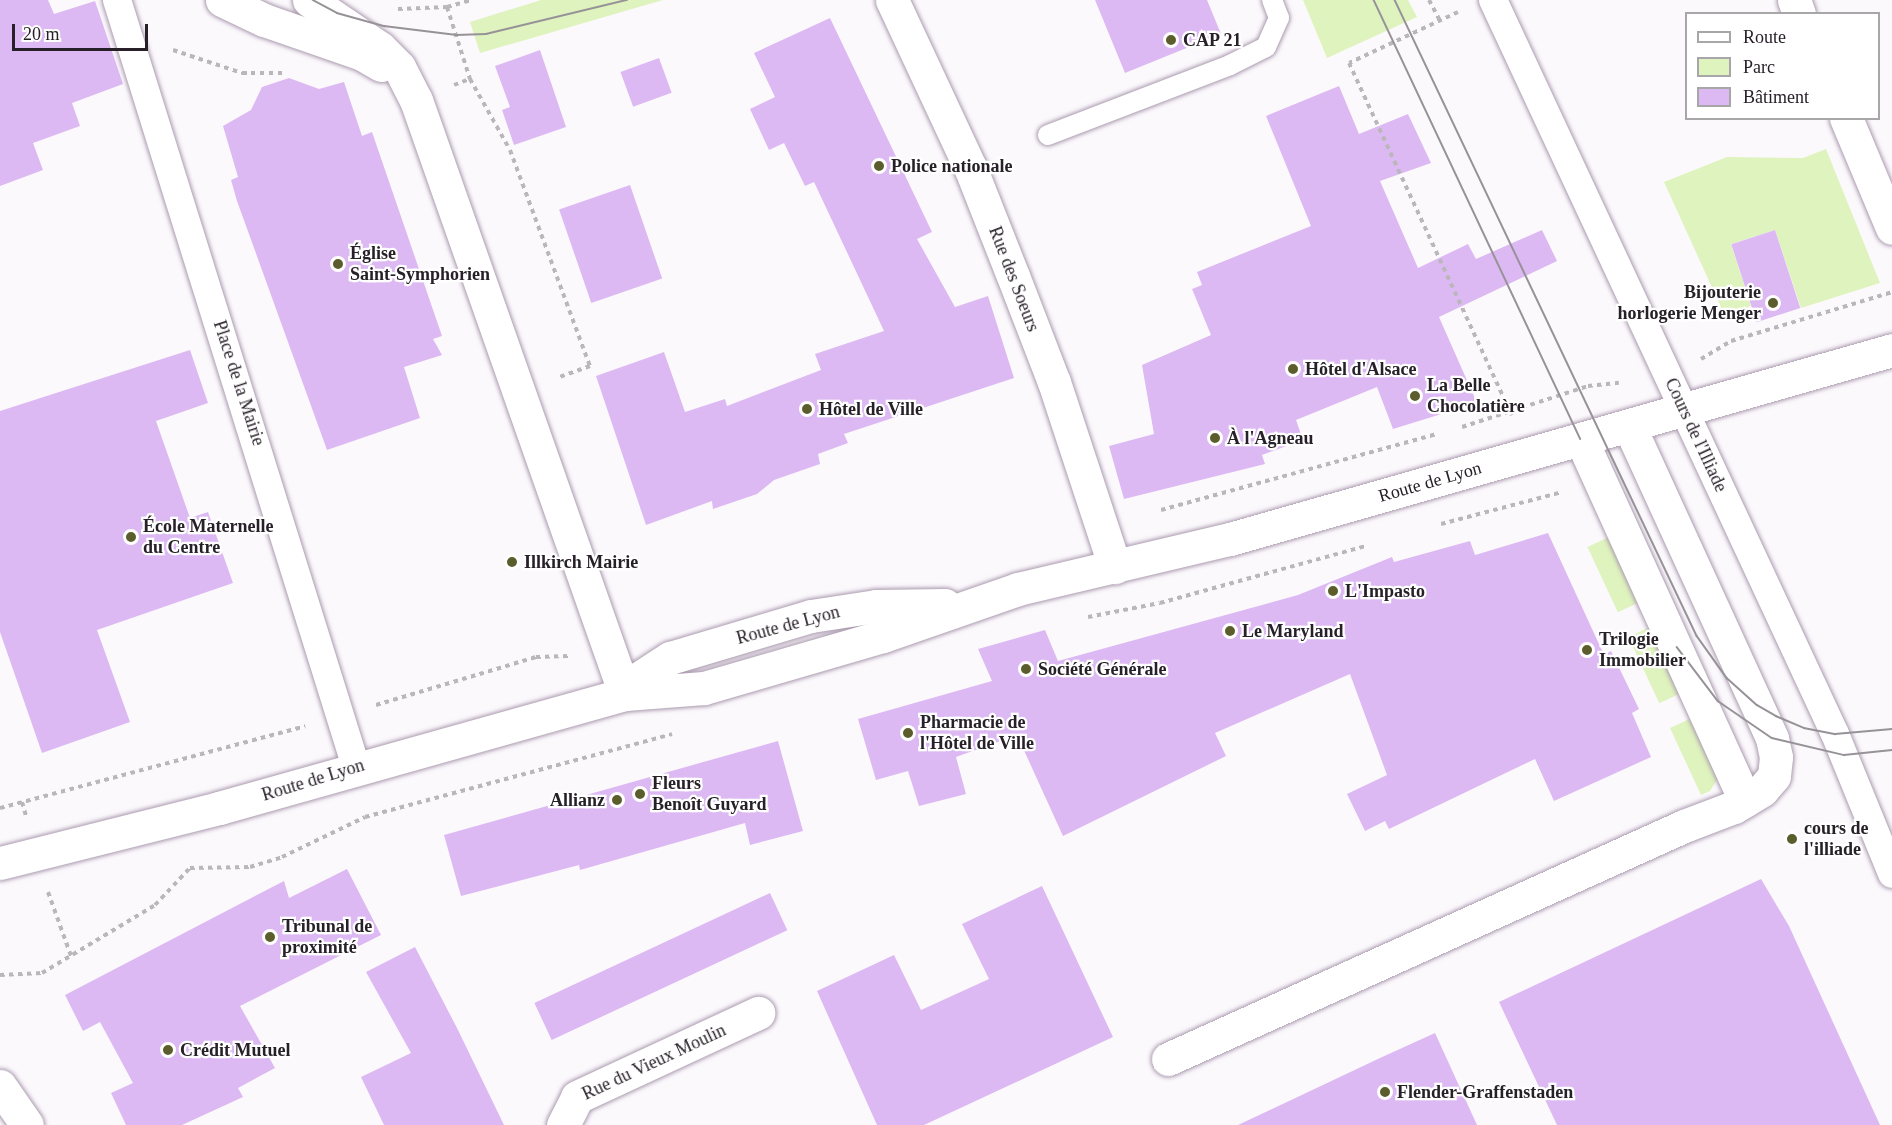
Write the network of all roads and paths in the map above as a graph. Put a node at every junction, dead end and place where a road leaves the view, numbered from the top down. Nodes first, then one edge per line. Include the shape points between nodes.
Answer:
1 (117, 0) edge
2 (222, 0) edge
3 (309, 0) edge
4 (471, 0) edge
5 (892, 0) edge
6 (1272, 0) edge
7 (1429, 0) edge
8 (1493, 0) edge
9 (389, 7) dead end
10 (447, 7) junction
11 (1465, 10) dead end
12 (1440, 21) junction
13 (416, 100) junction
14 (1847, 120) edge
15 (1048, 135) dead end
16 (1892, 228) edge
17 (1892, 292) edge
18 (1892, 350) edge
19 (1670, 379) junction
20 (517, 391) junction
21 (1683, 409) junction
22 (1629, 425) junction
23 (1581, 439) junction
24 (1524, 455) junction
25 (1601, 481) junction
26 (1430, 527) dead end
27 (1115, 567) junction
28 (625, 693) junction
29 (341, 716) junction
30 (356, 767) junction
31 (1746, 800) junction
32 (0, 807) edge
33 (365, 817) dead end
34 (0, 862) edge
35 (1892, 874) edge
36 (0, 975) edge
37 (758, 1013) dead end
38 (1168, 1059) dead end
39 (0, 1086) edge
40 (27, 1125) edge
41 (563, 1125) edge

1 - 29 street, Place de la Mairie
2 - 13 street via 264,20 362,54 398,78
3 - 13 street via 380,48 399,67
4 - 10 path
5 - 27 street, Rue des Soeurs via 970,167 1054,382
6 - 15 lane via 1279,18 1266,47 1230,65
7 - 12 path
8 - 19 street, Cours de l'Illiade
9 - 10 path
10 - 20 path via 470,79 510,150 590,366
11 - 12 path
12 - 24 path via 1349,63 1512,412
13 - 20 street
14 - 16 street
17 - 19 path via 1731,341
18 - 21 street, Route de Lyon
19 - 21 street, Cours de l'Illiade
20 - 28 street
21 - 22 street, Route de Lyon
21 - 35 street, Cours de l'Illiade via 1835,734
22 - 23 street, Route de Lyon
22 - 31 street via 1772,738 1774,776
23 - 24 street, Route de Lyon
23 - 25 street
24 - 27 street, Route de Lyon via 1230,539
25 - 26 path
25 - 31 street
27 - 28 street, Route de Lyon via 966,605 884,636 704,688
28 - 30 street, Route de Lyon
29 - 30 street, Place de la Mairie
29 - 32 path
30 - 34 street, Route de Lyon via 219,808
31 - 38 street
33 - 36 path via 271,861 250,867 190,868 155,905 42,974
37 - 41 street, Rue du Vieux Moulin via 577,1097
39 - 40 street

